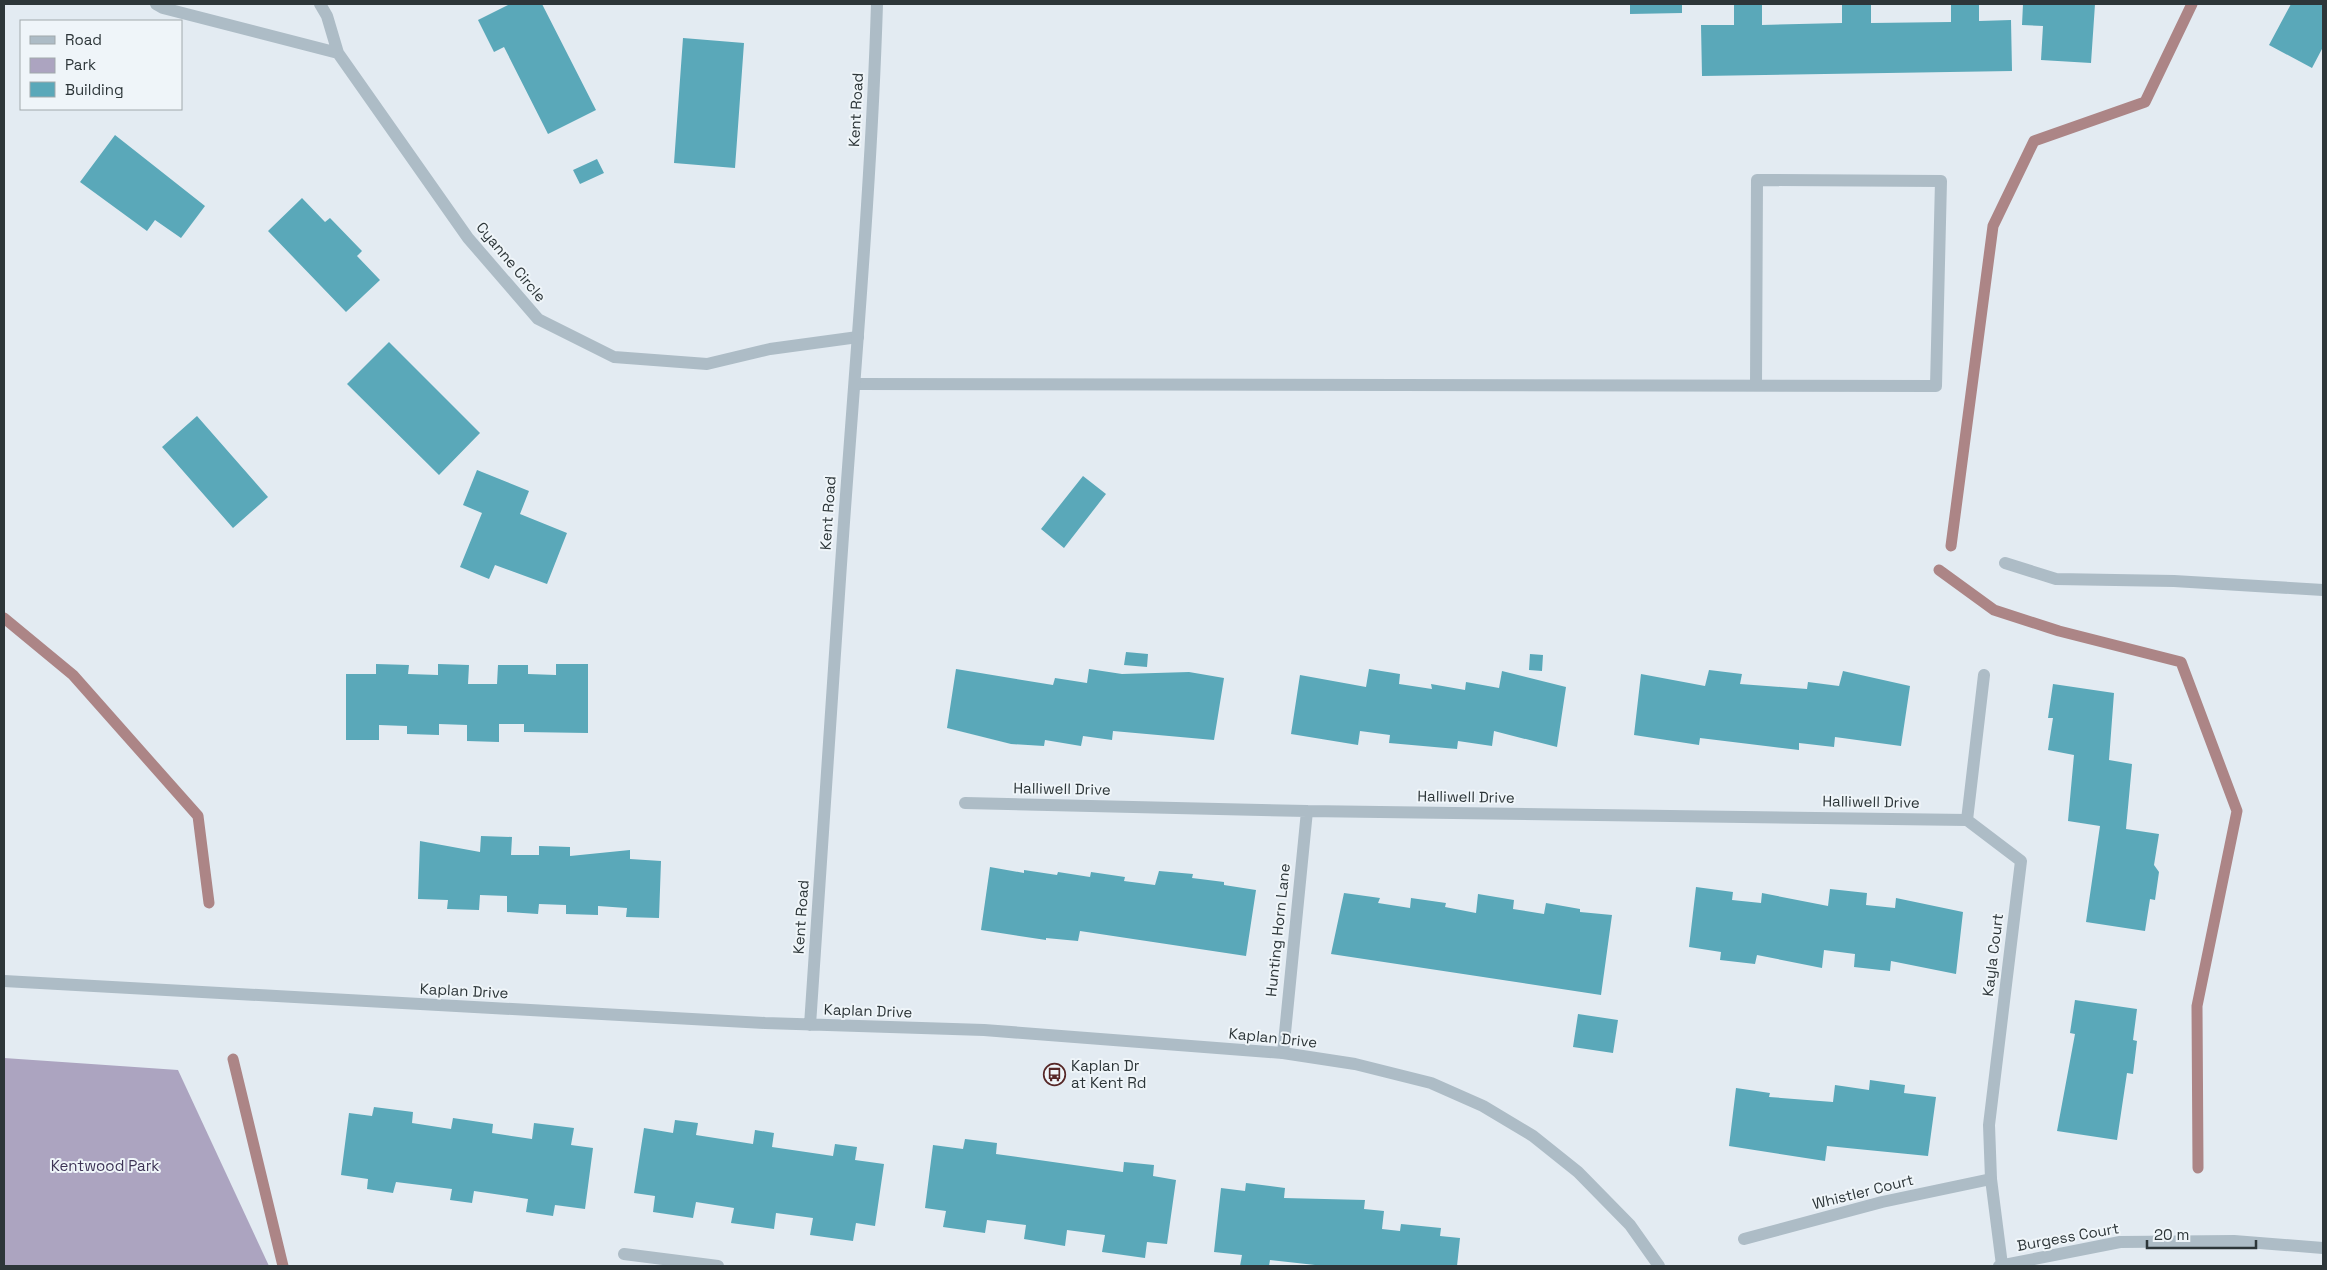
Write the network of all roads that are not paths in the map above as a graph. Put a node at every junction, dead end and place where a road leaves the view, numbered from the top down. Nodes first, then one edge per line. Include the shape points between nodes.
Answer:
1 (156, 4) edge
2 (320, 4) edge
3 (877, 4) edge
4 (338, 53) junction
5 (858, 337) junction
6 (855, 384) junction
7 (1756, 385) junction
8 (2005, 563) dead end
9 (2323, 590) edge
10 (1984, 675) dead end
11 (965, 803) dead end
12 (1307, 811) junction
13 (1967, 820) junction
14 (4, 981) edge
15 (810, 1025) junction
16 (1283, 1053) junction
17 (1991, 1179) junction
18 (1744, 1240) dead end
19 (2323, 1248) edge
20 (624, 1254) dead end
21 (718, 1266) edge
22 (1659, 1266) edge
23 (2000, 1266) edge

1 - 4 street
2 - 4 street, Cyanne Circle
3 - 5 street, Kent Road via 874,102
4 - 5 street, Cyanne Circle via 468,238 538,319 614,357 707,364 770,349
5 - 6 street, Kent Road
6 - 7 street
6 - 15 street, Kent Road
7 - 7 street via 1936,386 1941,181 1757,180
8 - 9 street via 2056,579 2174,581
10 - 13 street
11 - 12 street, Halliwell Drive
12 - 13 street, Halliwell Drive
12 - 16 street, Hunting Horn Lane
13 - 17 street, Kayla Court via 2021,861 1989,1125
14 - 15 street, Kaplan Drive
15 - 16 street, Kaplan Drive via 984,1030
16 - 22 street, Kaplan Drive via 1397,1073 1431,1083 1483,1106 1533,1136 1578,1172 1630,1225
17 - 18 street, Whistler Court via 1882,1202
17 - 23 street, Kayla Court
19 - 23 street, Burgess Court via 2234,1241 2120,1242
20 - 21 street

